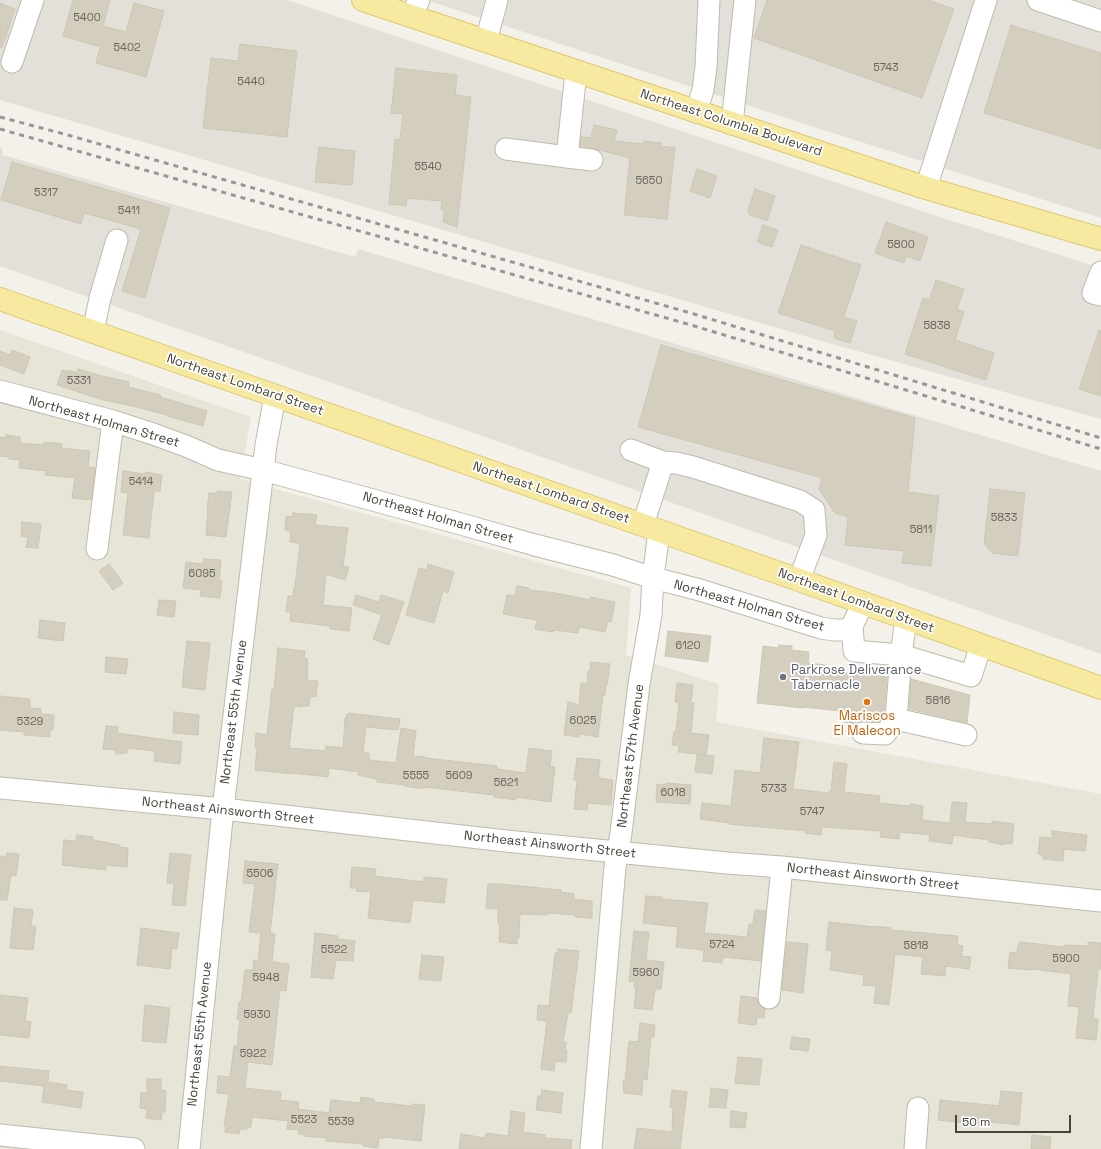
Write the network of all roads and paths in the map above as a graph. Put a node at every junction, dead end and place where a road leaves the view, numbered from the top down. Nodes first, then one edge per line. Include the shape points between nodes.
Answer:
1 (33, 0) edge
2 (363, 0) edge
3 (497, 0) edge
4 (709, 0) edge
5 (745, 0) edge
6 (986, 0) edge
7 (1038, 0) edge
8 (415, 8) edge
9 (1101, 21) edge
10 (486, 41) junction
11 (12, 62) dead end
12 (576, 72) junction
13 (696, 112) junction
14 (732, 124) junction
15 (506, 149) dead end
16 (567, 157) junction
17 (592, 160) dead end
18 (926, 188) junction
19 (1101, 239) edge
20 (117, 240) dead end
21 (1101, 272) edge
22 (1097, 294) edge
23 (0, 299) edge
24 (93, 332) junction
25 (0, 391) edge
26 (275, 396) junction
27 (113, 421) junction
28 (631, 450) dead end
29 (663, 462) junction
30 (263, 470) junction
31 (651, 528) junction
32 (97, 549) dead end
33 (653, 578) junction
34 (799, 580) junction
35 (863, 603) junction
36 (906, 619) junction
37 (852, 626) junction
38 (981, 645) junction
39 (901, 655) junction
40 (1101, 688) edge
41 (896, 719) junction
42 (863, 733) dead end
43 (966, 734) dead end
44 (0, 788) edge
45 (223, 809) junction
46 (618, 852) junction
47 (782, 867) junction
48 (1101, 901) edge
49 (769, 998) dead end
50 (918, 1108) dead end
51 (0, 1135) edge
52 (42, 1144) edge
53 (134, 1149) edge
54 (188, 1149) edge
55 (592, 1149) edge
56 (915, 1149) edge

1 - 11 street
2 - 8 main road, Northeast Columbia Boulevard
3 - 10 street
4 - 13 street via 706,67 703,90
5 - 14 street
6 - 18 street
7 - 9 street
8 - 10 main road, Northeast Columbia Boulevard
10 - 12 main road, Northeast Columbia Boulevard
12 - 13 main road, Northeast Columbia Boulevard
12 - 16 street
13 - 14 main road, Northeast Columbia Boulevard
14 - 18 main road, Northeast Columbia Boulevard
15 - 16 street
16 - 17 street
18 - 19 main road, Northeast Columbia Boulevard
20 - 24 street
21 - 22 street
23 - 24 main road, Northeast Lombard Street
24 - 26 main road, Northeast Lombard Street
25 - 27 street, Northeast Holman Street
26 - 30 street, Northeast 55th Avenue
26 - 31 main road, Northeast Lombard Street
27 - 30 street, Northeast Holman Street via 218,460
27 - 32 street
28 - 29 street
29 - 31 street, Northeast 57th Avenue
29 - 34 street via 692,467 800,501 814,510 816,535
30 - 33 street, Northeast Holman Street via 600,561
30 - 45 street, Northeast 55th Avenue
31 - 33 street, Northeast 57th Avenue
31 - 34 main road, Northeast Lombard Street
33 - 37 street, Northeast Holman Street via 821,628 845,630
33 - 46 street, Northeast 57th Avenue via 651,615 639,684
34 - 35 main road, Northeast Lombard Street
35 - 36 main road, Northeast Lombard Street
35 - 37 street
36 - 38 main road, Northeast Lombard Street
36 - 39 street
37 - 39 street via 854,651
38 - 39 street via 971,676
38 - 40 main road, Northeast Lombard Street
39 - 41 street
41 - 42 street via 885,734
41 - 43 street
44 - 45 street, Northeast Ainsworth Street
45 - 46 street, Northeast Ainsworth Street
45 - 54 street, Northeast 55th Avenue
46 - 47 street, Northeast Ainsworth Street
46 - 55 street, Northeast 57th Avenue via 610,914
47 - 48 street, Northeast Ainsworth Street
47 - 49 street
50 - 56 street
51 - 52 street
52 - 53 street

